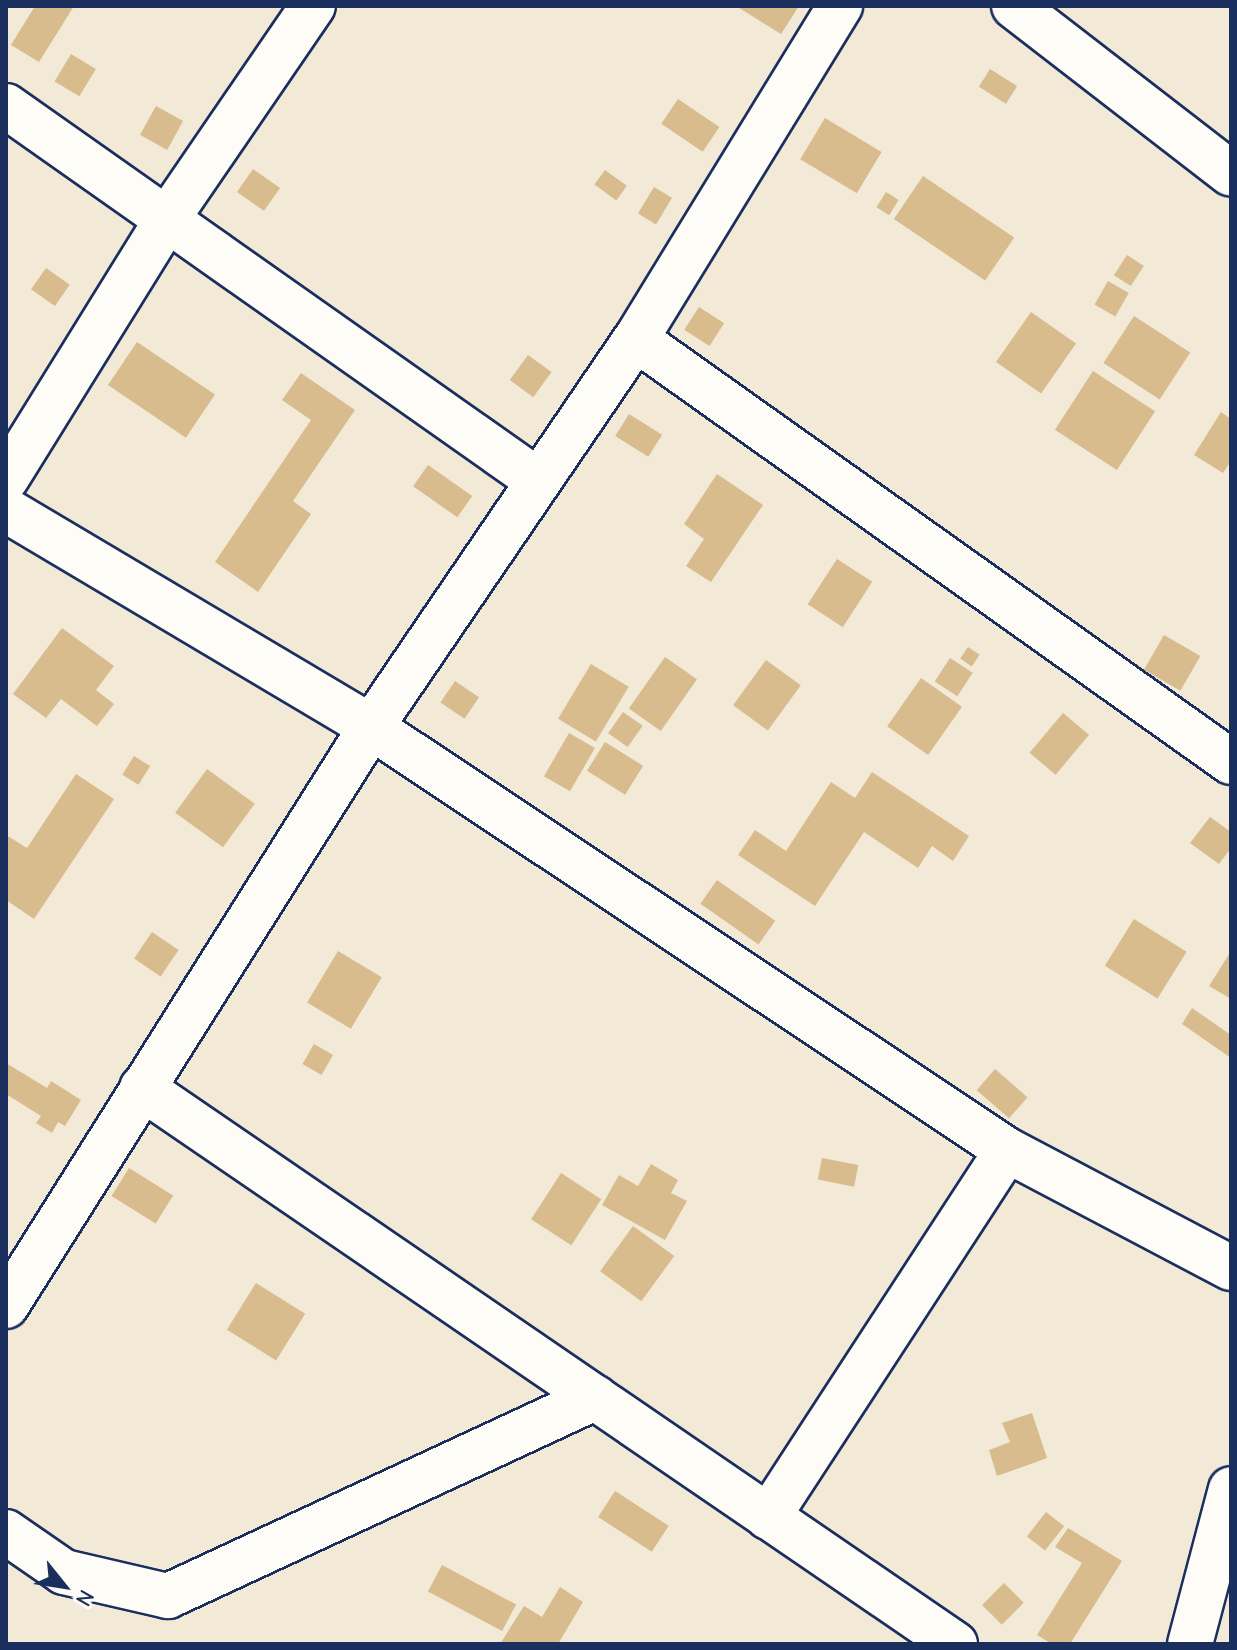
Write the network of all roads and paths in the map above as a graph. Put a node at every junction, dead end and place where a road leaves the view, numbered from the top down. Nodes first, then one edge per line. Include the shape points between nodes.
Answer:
1 (313, 6) edge
2 (840, 6) edge
3 (1014, 6) edge
4 (6, 106) edge
5 (1231, 174) edge
6 (167, 219) junction
7 (636, 339) junction
8 (6, 479) edge
9 (537, 480) junction
10 (6, 510) edge
11 (371, 727) junction
12 (1231, 762) edge
13 (142, 1088) junction
14 (1007, 1150) junction
15 (1231, 1268) edge
16 (6, 1306) edge
17 (595, 1398) junction
18 (1231, 1489) edge
19 (768, 1517) junction
20 (6, 1532) edge
21 (955, 1644) edge
22 (1190, 1644) edge

1 - 6 street
2 - 7 street
3 - 5 street
4 - 6 street
6 - 8 street
6 - 9 street
7 - 9 street
7 - 12 street
9 - 11 street
10 - 11 street
11 - 13 street
11 - 14 street
13 - 16 street
13 - 17 street
14 - 15 street
14 - 19 street
17 - 19 street
17 - 20 street via 168,1596 64,1572
18 - 22 street
19 - 21 street

